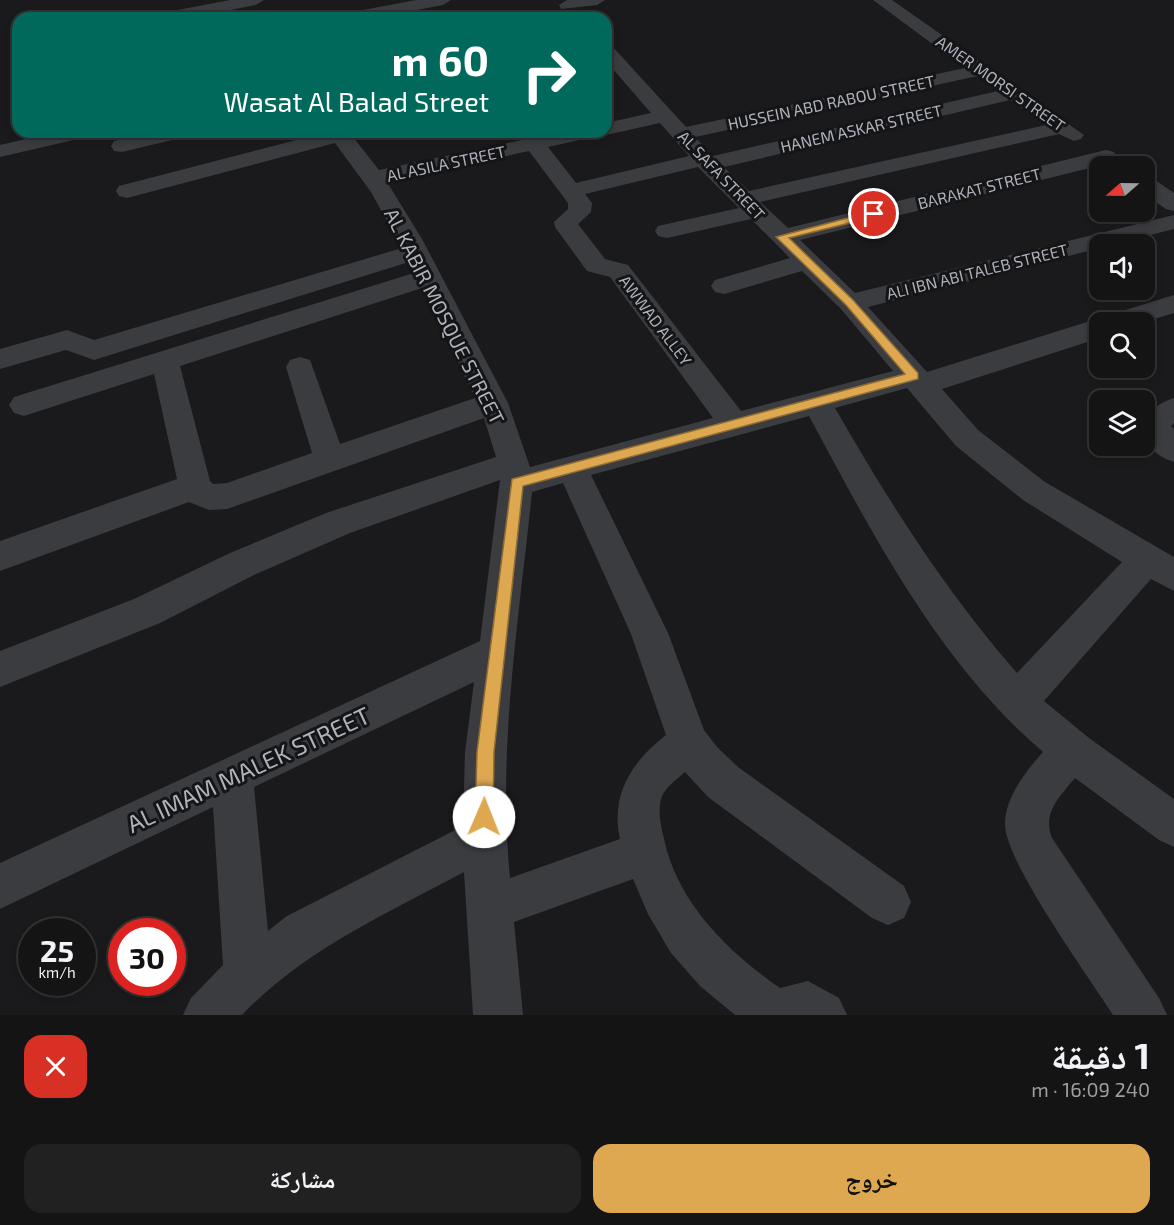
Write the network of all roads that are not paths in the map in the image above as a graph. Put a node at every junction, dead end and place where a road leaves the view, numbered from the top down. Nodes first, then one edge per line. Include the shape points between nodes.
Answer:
1 (256, 0) edge
2 (444, 0) edge
3 (597, 0) edge
4 (881, 0) edge
5 (569, 8) edge
6 (193, 12) edge
7 (414, 12) edge
8 (612, 57) edge
9 (981, 70) junction
10 (1013, 93) junction
11 (665, 116) junction
12 (1063, 127) junction
13 (612, 128) edge
14 (682, 134) junction
15 (57, 138) edge
16 (156, 138) edge
17 (332, 138) edge
18 (349, 138) edge
19 (542, 138) edge
20 (526, 140) edge
21 (122, 146) dead end
22 (0, 151) edge
23 (1104, 156) edge
24 (706, 162) junction
25 (1089, 167) edge
26 (373, 178) junction
27 (127, 191) dead end
28 (571, 191) junction
29 (1155, 191) edge
30 (1174, 204) edge
31 (749, 205) junction
32 (1174, 222) edge
33 (667, 231) dead end
34 (782, 237) junction
35 (807, 261) junction
36 (422, 265) junction
37 (724, 286) dead end
38 (850, 303) junction
39 (1174, 304) edge
40 (1148, 312) edge
41 (1089, 331) edge
42 (0, 359) edge
43 (165, 361) junction
44 (300, 367) dead end
45 (917, 380) junction
46 (816, 402) junction
47 (493, 403) junction
48 (24, 405) dead end
49 (1174, 409) edge
50 (734, 424) junction
51 (1174, 450) edge
52 (330, 460) junction
53 (572, 468) junction
54 (515, 473) junction
55 (195, 486) junction
56 (0, 556) edge
57 (1160, 567) edge
58 (496, 652) junction
59 (0, 669) edge
60 (1017, 702) junction
61 (688, 743) junction
62 (1072, 750) junction
63 (232, 776) junction
64 (1174, 825) edge
65 (483, 838) junction
66 (645, 852) junction
67 (0, 886) edge
68 (888, 902) dead end
69 (488, 909) junction
70 (248, 974) junction
71 (208, 1015) edge
72 (498, 1015) edge
73 (822, 1015) edge
74 (1142, 1015) edge

1 - 6 street
2 - 7 street
3 - 5 street
4 - 9 street, AMER MORSI STREET
8 - 11 street, AL SAFA STREET
9 - 10 street, AMER MORSI STREET
9 - 14 street, HUSSEIN ABD RABOU STREET
10 - 12 street, AMER MORSI STREET
10 - 24 street, HANEM ASKAR STREET
11 - 13 street
11 - 14 street, AL SAFA STREET
12 - 23 street, AMER MORSI STREET
12 - 31 street
14 - 24 street, AL SAFA STREET
15 - 22 street
16 - 21 street
17 - 27 street
18 - 26 street, AL KABIR MOSQUE STREET
19 - 20 street, AL ASILA STREET
20 - 26 street, AL ASILA STREET
20 - 28 street
24 - 28 street, HANEM ASKAR STREET
24 - 31 street, AL SAFA STREET
25 - 34 street, BARAKAT STREET
26 - 36 street, AL KABIR MOSQUE STREET
28 - 50 street, AWWAD ALLEY via 581,208 568,219 567,226 596,265 619,271
29 - 30 street
31 - 33 street
31 - 34 street, AL SAFA STREET
32 - 38 street, ALI IBN ABI TALEB STREET
34 - 35 street, AL SAFA STREET
35 - 37 street
35 - 38 street, AL SAFA STREET
36 - 42 street via 101,348 83,349 67,340
36 - 43 street
36 - 47 street, AL KABIR MOSQUE STREET
38 - 45 street, AL SAFA STREET
39 - 40 street
41 - 45 street
43 - 48 street
43 - 55 street
44 - 52 street
45 - 46 street
45 - 57 street, AL SAFA STREET via 968,438 998,464 1034,491
46 - 50 street
46 - 60 street via 888,530 924,585
47 - 52 street
47 - 54 street, AL KABIR MOSQUE STREET
49 - 51 street via 1162,416 1155,428
50 - 53 street
52 - 55 street via 219,498 204,496
53 - 54 street
53 - 61 street via 649,633
54 - 58 street, AL KABIR MOSQUE STREET
54 - 59 street via 327,527 147,611
55 - 56 street
57 - 60 street
58 - 63 street, AL IMAM MALEK STREET
58 - 65 street, AL KABIR MOSQUE STREET via 485,752
60 - 62 street
61 - 66 street via 648,777 641,794
61 - 68 street via 723,782
62 - 64 street
62 - 74 street via 1028,807 1024,829 1035,854
63 - 67 street, AL IMAM MALEK STREET
63 - 70 street
65 - 69 street, AL KABIR MOSQUE STREET
65 - 70 street via 304,933
66 - 69 street
66 - 73 street via 673,914 699,951 731,982 769,1009 788,1013 808,1006
69 - 72 street, AL KABIR MOSQUE STREET
70 - 71 street

